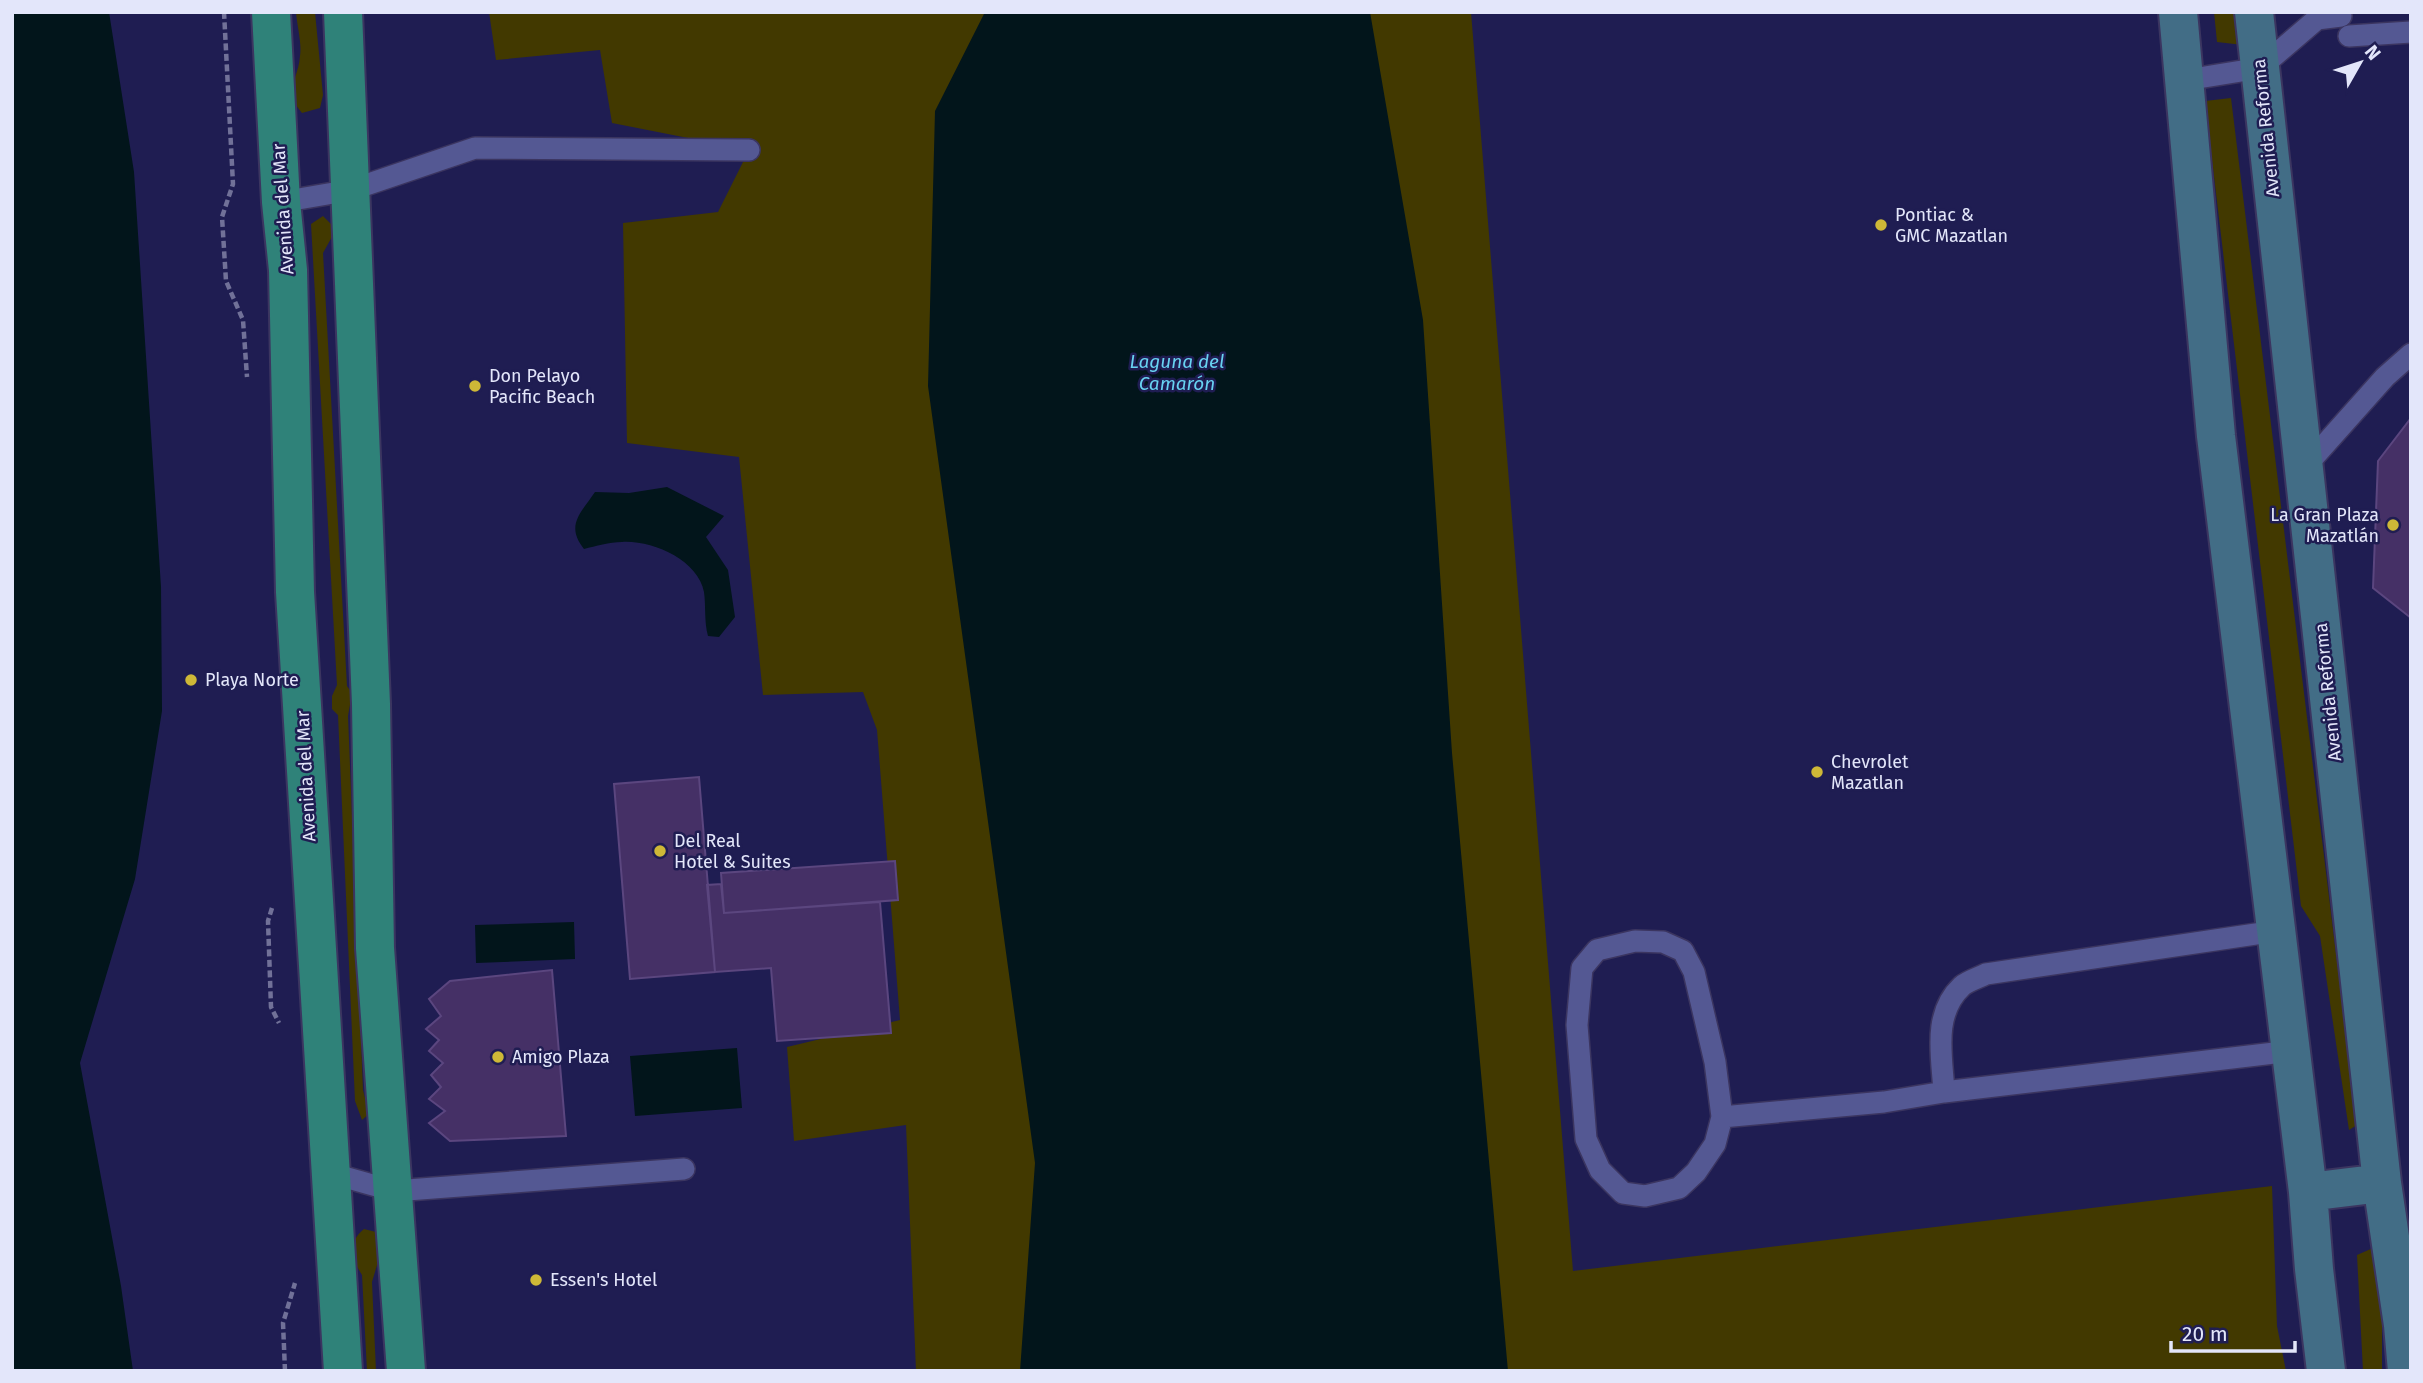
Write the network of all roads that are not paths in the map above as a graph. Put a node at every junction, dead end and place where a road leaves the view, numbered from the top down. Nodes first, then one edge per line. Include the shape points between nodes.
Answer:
1 (271, 12) edge
2 (343, 12) edge
3 (2178, 12) edge
4 (2254, 12) edge
5 (2341, 16) dead end
6 (2411, 32) edge
7 (2349, 36) dead end
8 (2260, 68) junction
9 (2186, 80) junction
10 (749, 150) dead end
11 (351, 190) junction
12 (282, 202) junction
13 (2411, 354) edge
14 (2304, 468) junction
15 (2276, 931) junction
16 (2291, 1051) junction
17 (1944, 1092) junction
18 (1722, 1117) junction
19 (684, 1169) dead end
20 (330, 1172) junction
21 (2382, 1183) junction
22 (394, 1191) junction
23 (2308, 1192) junction
24 (342, 1371) edge
25 (406, 1371) edge
26 (2326, 1371) edge
27 (2407, 1371) edge

1 - 12 main road, Avenida del Mar
2 - 11 main road
3 - 9 main road
4 - 8 main road, Avenida Reforma
5 - 8 lane via 2316,19
6 - 7 lane
8 - 9 lane
8 - 14 main road, Avenida Reforma
9 - 15 main road via 2216,436
10 - 11 lane via 475,148
11 - 12 lane
11 - 22 main road via 371,704 375,948
12 - 20 main road, Avenida del Mar via 288,270 295,592
13 - 14 lane
14 - 21 main road, Avenida Reforma
15 - 16 main road
15 - 17 lane via 1986,974 1963,985 1946,1004 1940,1032
16 - 17 lane
16 - 23 main road
17 - 18 lane
18 - 18 lane via 1715,1062 1694,972 1683,951 1663,942 1635,941 1597,950 1581,968 1577,1025 1586,1139 1600,1170 1623,1193 1645,1196 1679,1188 1715,1144
19 - 22 lane
20 - 22 lane
20 - 24 main road, Avenida del Mar
21 - 23 main road
21 - 27 main road, Avenida Reforma
22 - 25 main road
23 - 26 main road

